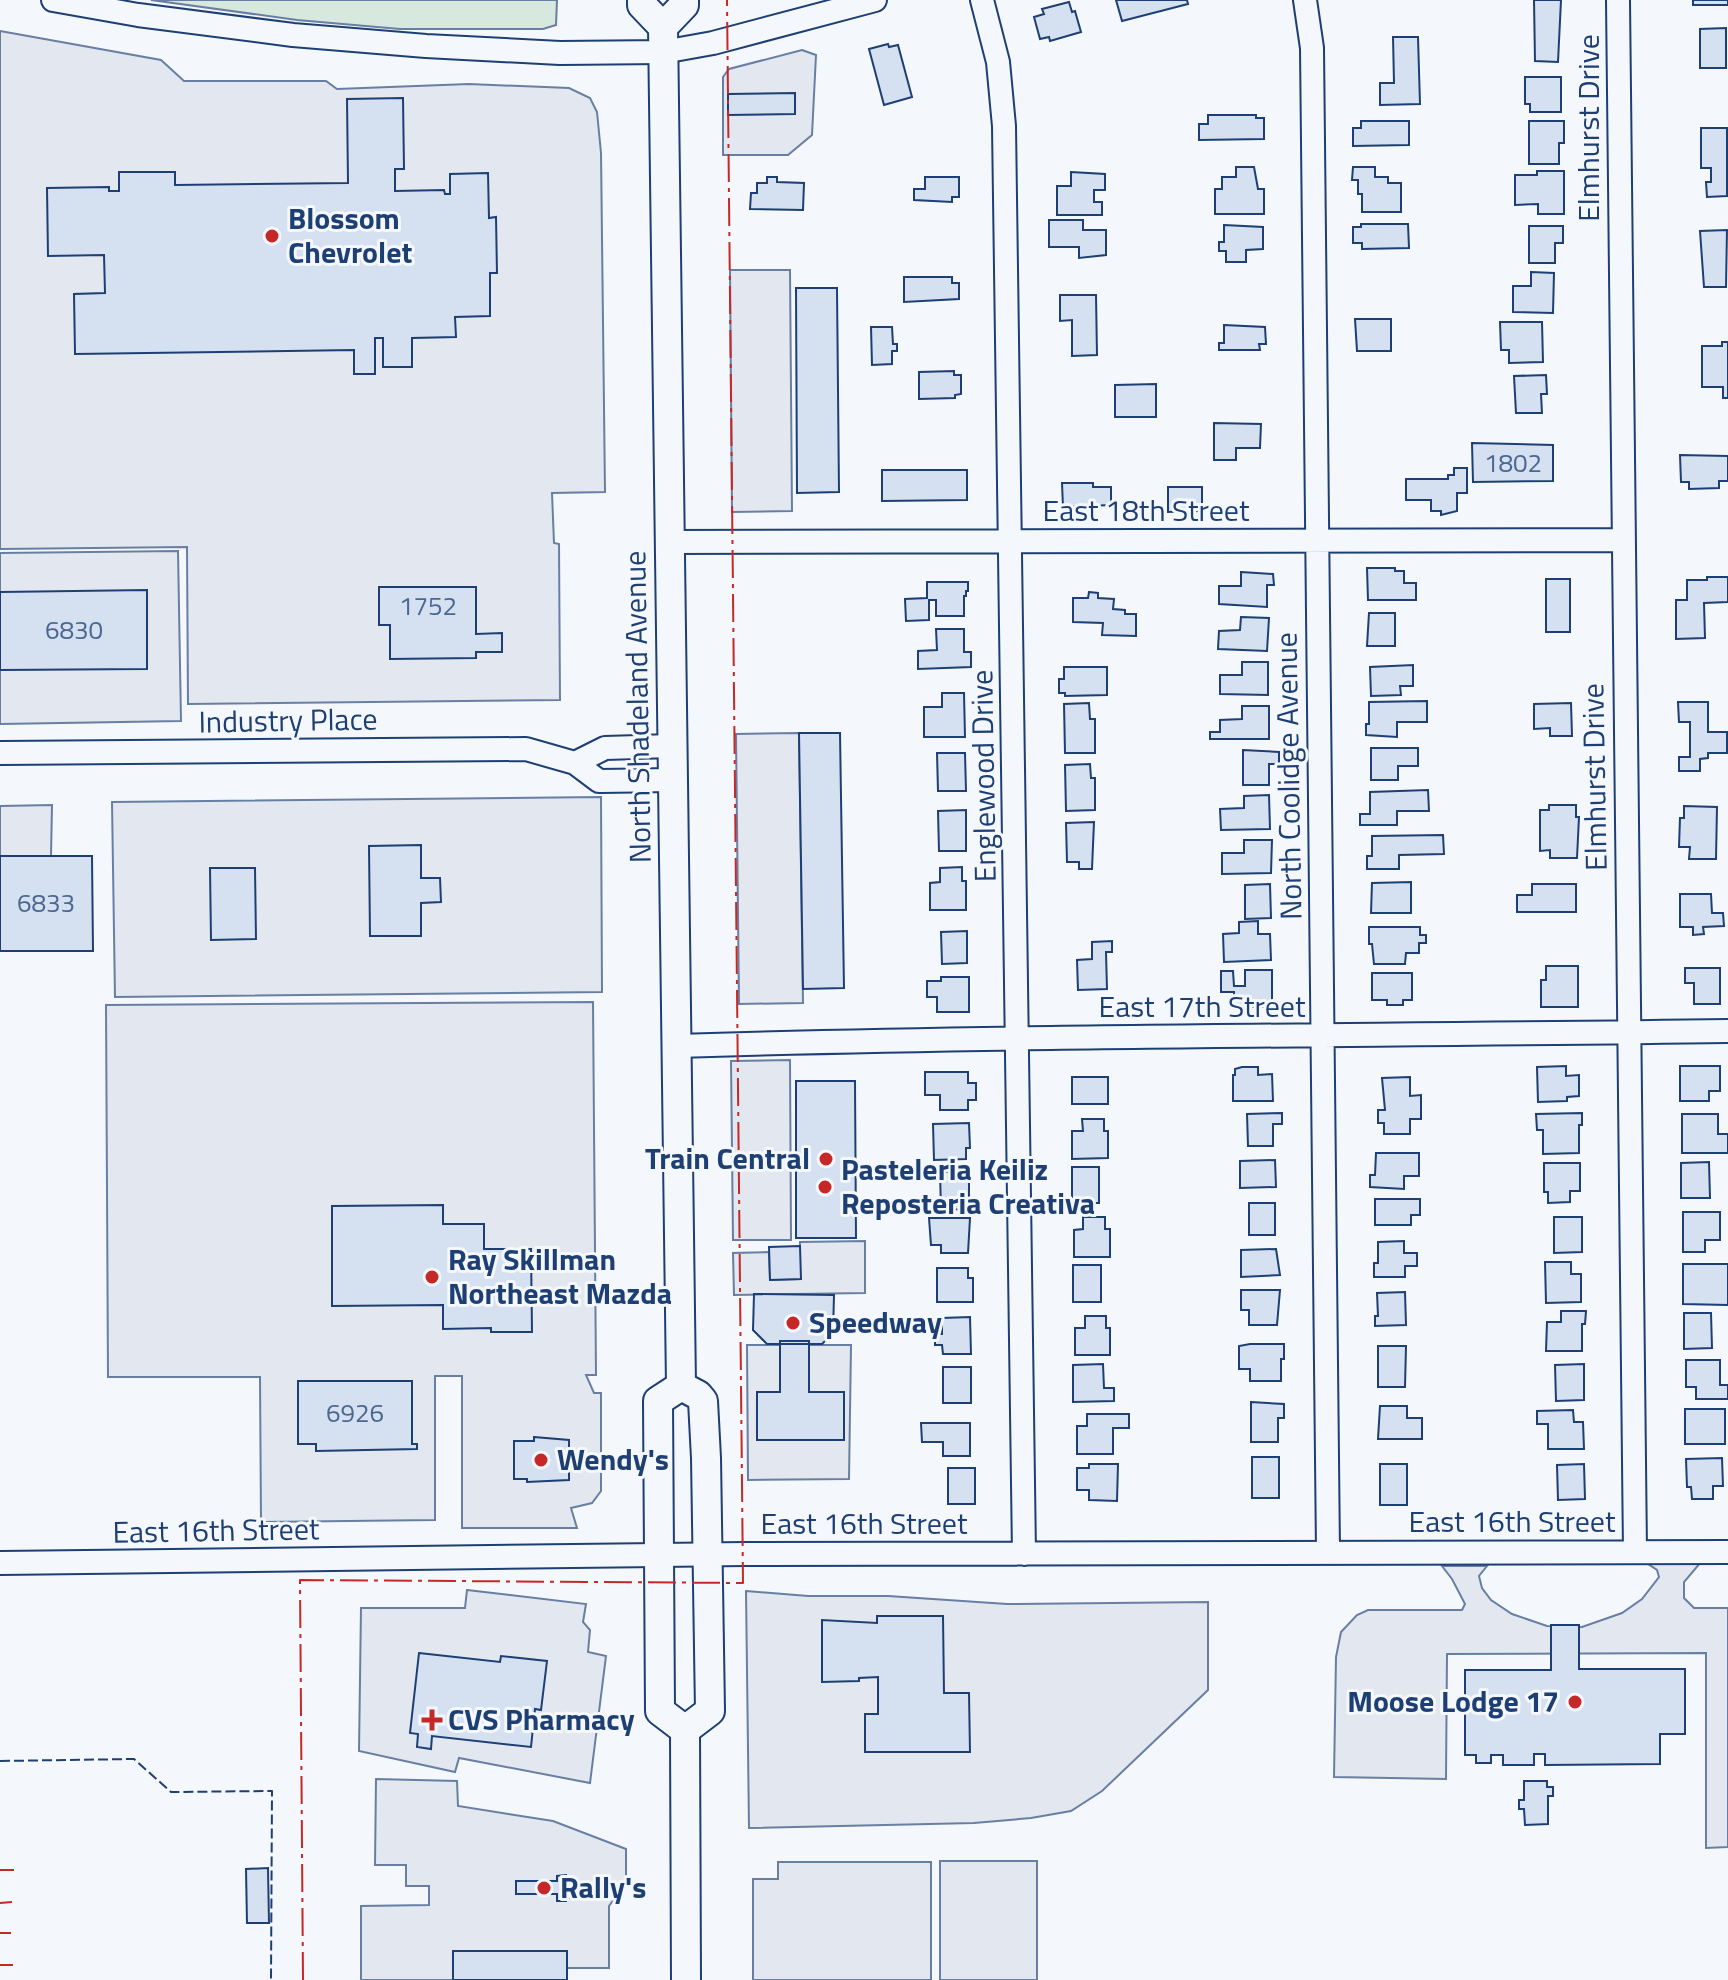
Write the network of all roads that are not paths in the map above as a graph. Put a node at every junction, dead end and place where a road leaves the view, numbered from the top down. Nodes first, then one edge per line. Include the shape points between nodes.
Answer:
1 (53, 0) edge
2 (642, 0) edge
3 (684, 0) edge
4 (875, 0) edge
5 (982, 0) edge
6 (1305, 0) edge
7 (1618, 0) edge
8 (663, 40) junction
9 (1622, 540) junction
10 (1011, 541) junction
11 (1316, 541) junction
12 (670, 542) junction
13 (672, 746) junction
14 (0, 753) edge
15 (575, 763) junction
16 (673, 780) junction
17 (1728, 1031) edge
18 (1629, 1032) junction
19 (1322, 1036) junction
20 (1018, 1038) junction
21 (677, 1046) junction
22 (681, 1386) junction
23 (1328, 1552) junction
24 (1635, 1552) junction
25 (1728, 1552) edge
26 (1024, 1554) junction
27 (659, 1555) junction
28 (708, 1555) junction
29 (0, 1563) edge
30 (685, 1730) junction
31 (686, 1980) edge

1 - 8 street via 346,40 533,52
2 - 8 main road
3 - 8 main road
4 - 8 street via 713,43
5 - 10 street, Englewood Drive via 998,62 1003,112
6 - 11 street, North Coolidge Avenue via 1312,48
7 - 9 street, Elmhurst Drive
8 - 12 main road, North Shadeland Avenue
9 - 11 street, East 18th Street
9 - 18 street, Elmhurst Drive
10 - 11 street, East 18th Street
10 - 12 street, East 18th Street
10 - 20 street, Englewood Drive
11 - 19 street, North Coolidge Avenue
12 - 13 main road, North Shadeland Avenue
13 - 15 street via 605,748
13 - 16 main road, North Shadeland Avenue
14 - 15 street, Industry Place via 526,749
15 - 16 street, Industry Place via 599,781
16 - 21 main road, North Shadeland Avenue
17 - 18 street, East 17th Street
18 - 19 street, East 17th Street
18 - 24 street, Elmhurst Drive
19 - 20 street, East 17th Street
19 - 23 street, North Coolidge Avenue
20 - 21 street, East 17th Street
20 - 26 street, Englewood Drive
21 - 22 main road, North Shadeland Avenue
22 - 27 main road via 658,1401
22 - 28 main road via 703,1401
23 - 24 street, East 16th Street
23 - 26 street, East 16th Street
24 - 25 street, East 16th Street
26 - 28 street, East 16th Street
27 - 28 street, East 16th Street
27 - 29 street, East 16th Street
27 - 30 main road via 660,1711
28 - 30 main road via 710,1711
30 - 31 main road

